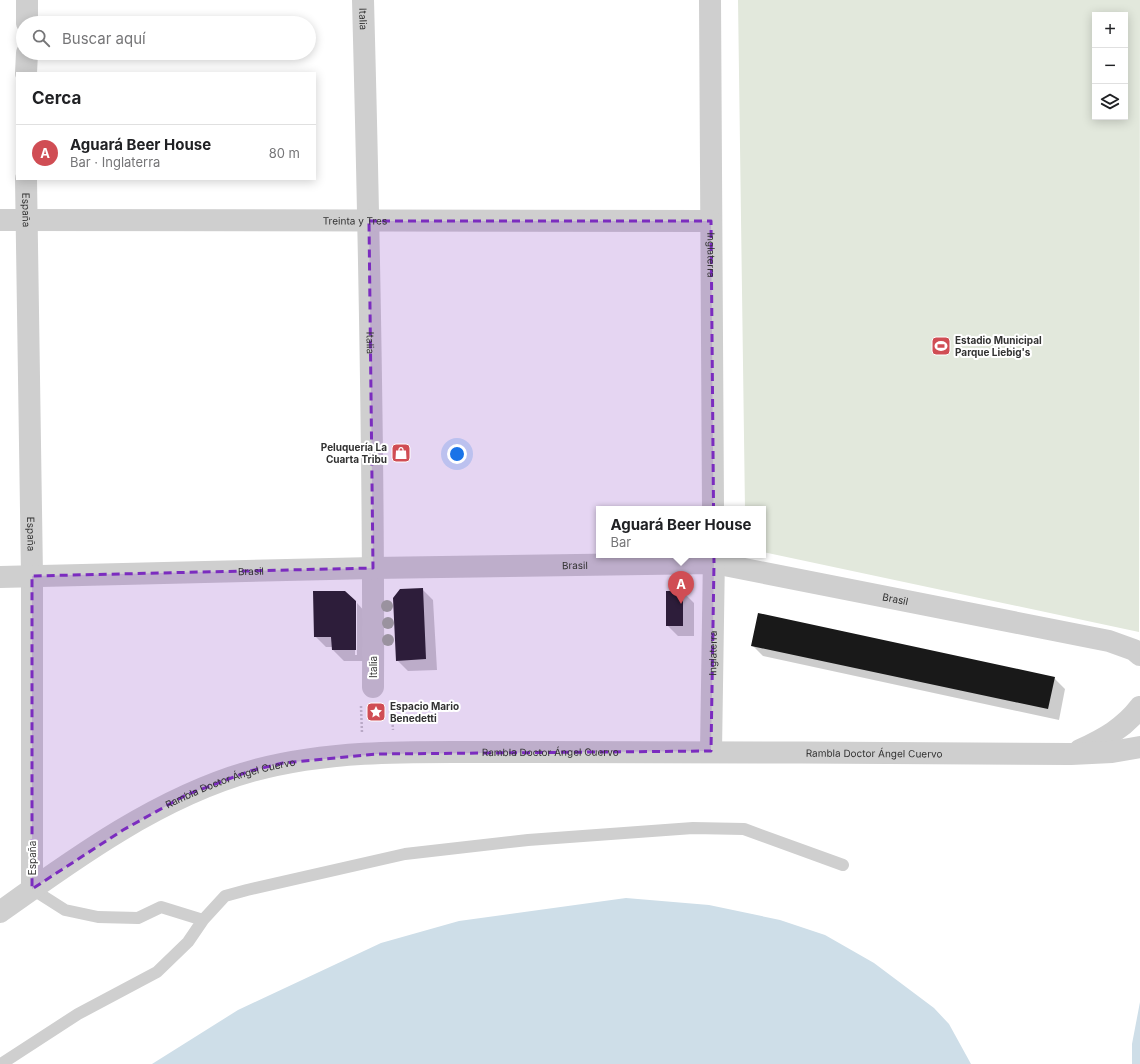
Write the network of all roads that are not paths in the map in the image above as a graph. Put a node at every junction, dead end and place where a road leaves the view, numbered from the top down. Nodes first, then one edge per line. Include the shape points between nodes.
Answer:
1 (27, 0) edge
2 (363, 0) edge
3 (710, 0) edge
4 (27, 16) edge
5 (26, 60) edge
6 (26, 72) edge
7 (26, 180) edge
8 (0, 220) edge
9 (26, 220) junction
10 (369, 221) junction
11 (711, 221) junction
12 (713, 506) edge
13 (714, 559) edge
14 (374, 568) junction
15 (32, 576) junction
16 (0, 577) edge
17 (1140, 655) edge
18 (382, 690) road end
19 (1140, 708) edge
20 (1140, 747) edge
21 (711, 751) junction
22 (1071, 754) junction
23 (843, 865) dead end
24 (32, 889) junction
25 (0, 912) edge
26 (202, 920) junction
27 (1, 1064) edge

1 - 4 street
2 - 10 street, Italia
3 - 11 street, Inglaterra
5 - 6 street
7 - 9 street, España
8 - 9 street, Treinta y Tres
9 - 10 street, Treinta y Tres
9 - 15 street, España
10 - 11 street, Treinta y Tres
10 - 14 street, Italia
11 - 12 street, Inglaterra
13 - 14 street, Brasil
13 - 17 street, Brasil via 1109,641 1134,650
13 - 21 street, Inglaterra
14 - 15 street, Brasil
14 - 18 street, Italia
15 - 16 street, Brasil
15 - 24 street, España
19 - 22 street via 1131,719 1107,738
20 - 22 street, Rambla Doctor Ángel Cuervo via 1112,752
21 - 22 street, Rambla Doctor Ángel Cuervo
21 - 24 street, Rambla Doctor Ángel Cuervo via 339,755 283,763 250,771 186,796 123,830
23 - 26 lane via 744,829 693,828 528,840 405,854 247,890 225,896
24 - 25 street, Rambla Doctor Ángel Cuervo
24 - 26 lane via 65,910 98,917 138,918 161,907
26 - 27 lane via 188,942 157,972 78,1014

